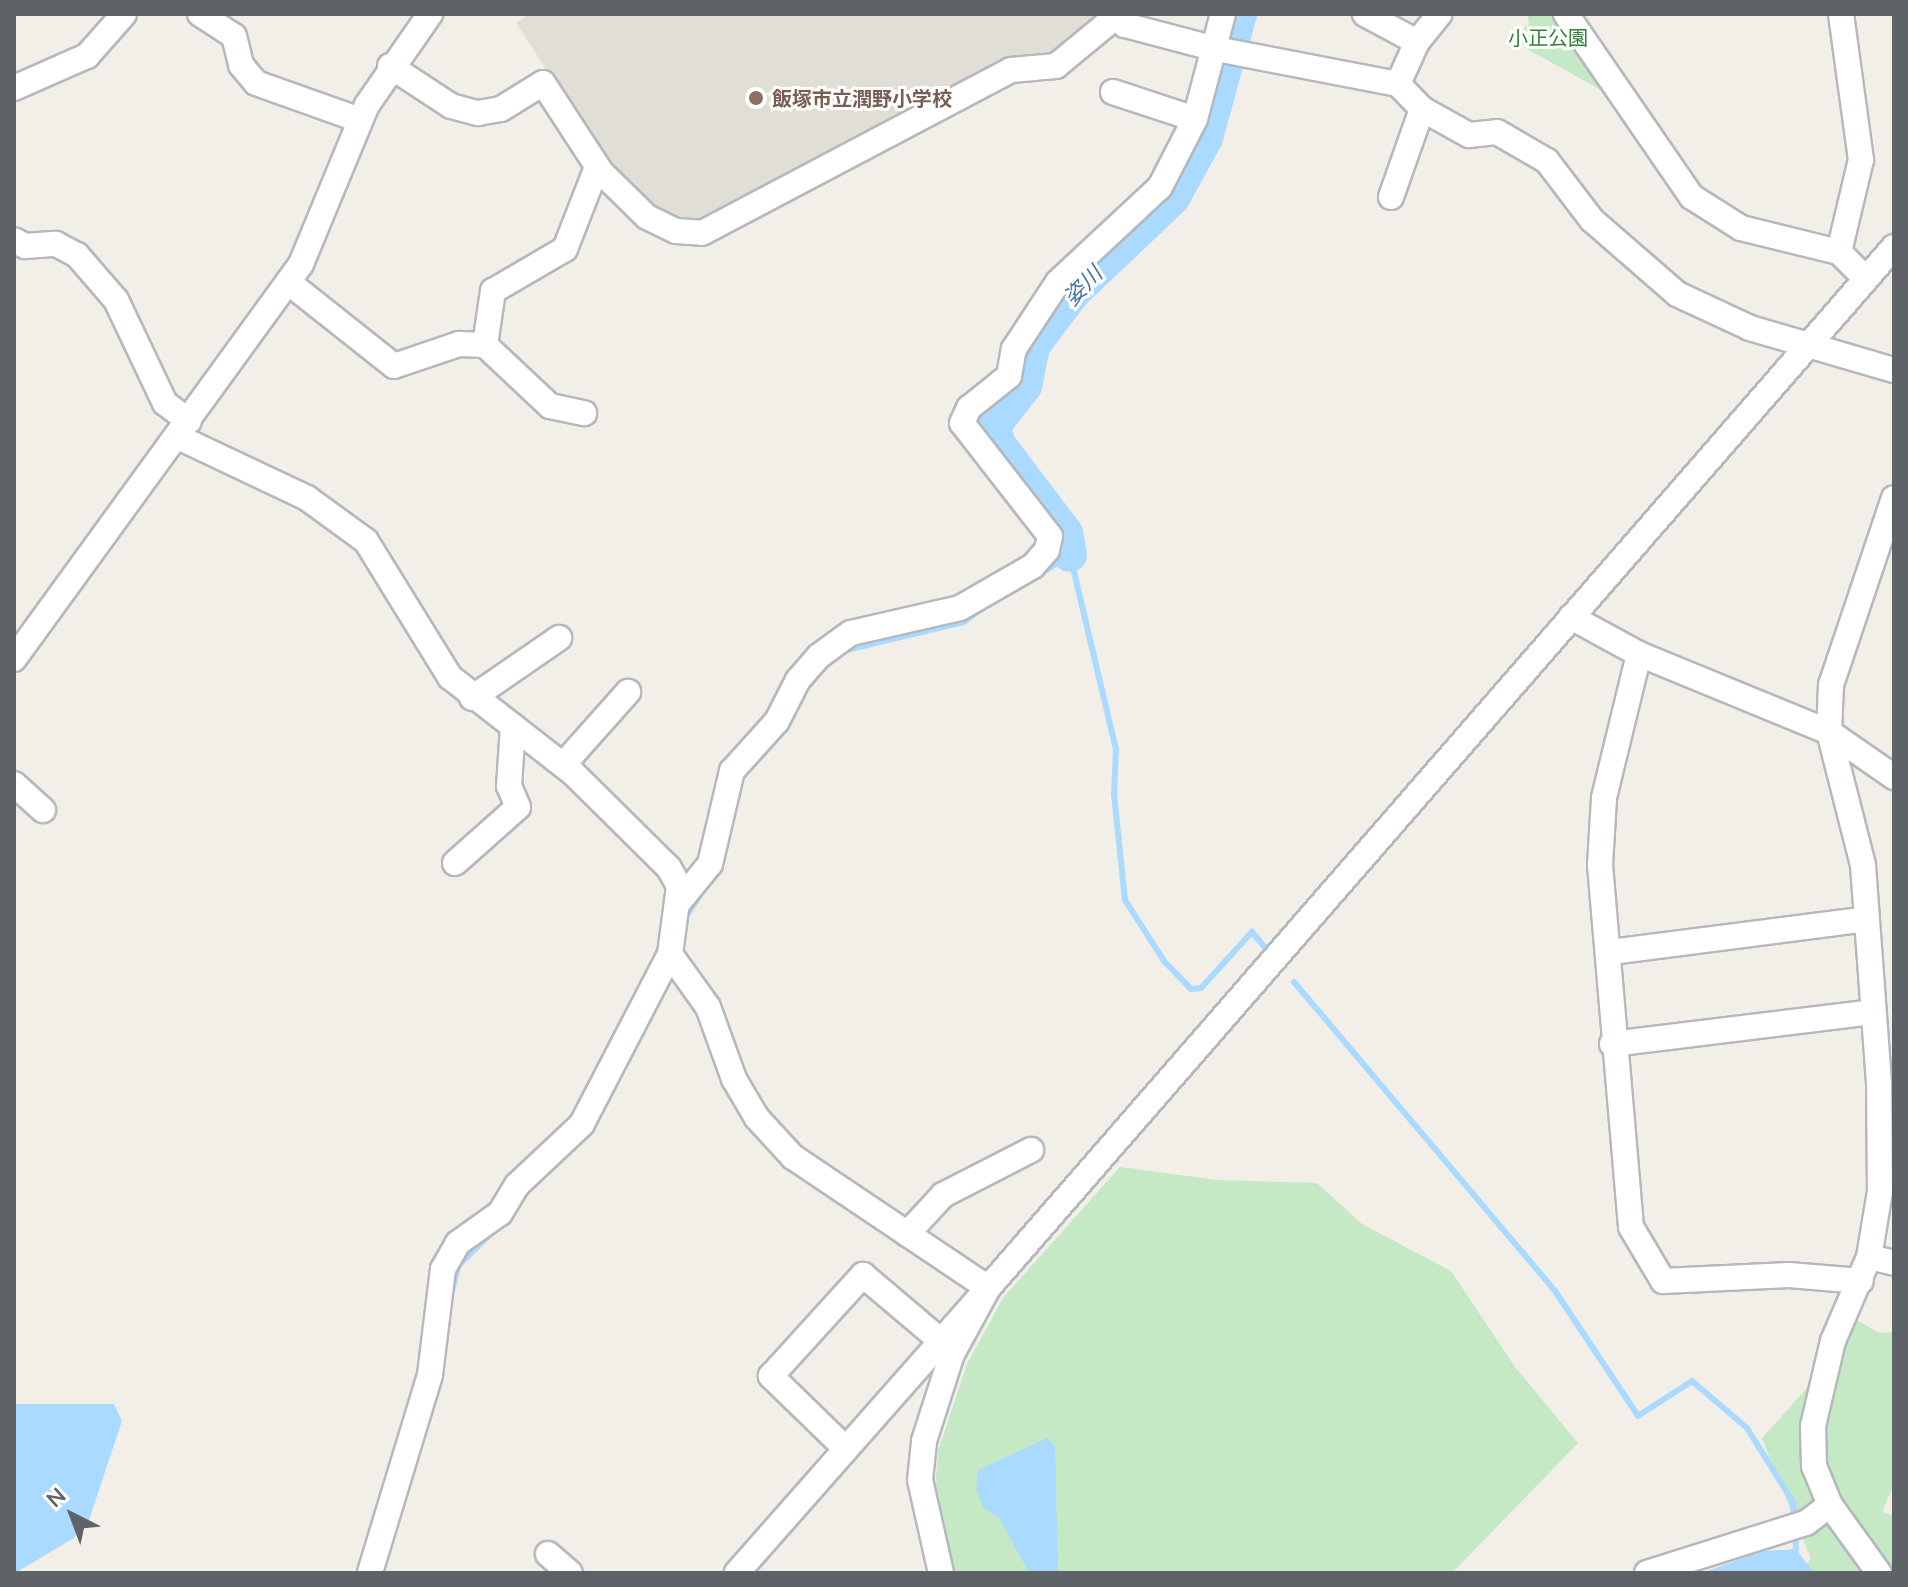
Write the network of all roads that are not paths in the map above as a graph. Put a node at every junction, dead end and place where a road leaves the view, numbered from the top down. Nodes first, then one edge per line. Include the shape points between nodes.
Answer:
1 (124, 14) edge
2 (200, 14) edge
3 (430, 14) edge
4 (1223, 14) edge
5 (1365, 14) edge
6 (1440, 14) edge
7 (1566, 14) edge
8 (1841, 14) edge
9 (1119, 15) edge
10 (1417, 42) junction
11 (1216, 49) junction
12 (390, 66) junction
13 (1398, 84) junction
14 (14, 88) edge
15 (1113, 92) dead end
16 (1422, 109) junction
17 (1195, 119) junction
18 (360, 120) junction
19 (597, 167) junction
20 (1391, 197) dead end
21 (14, 240) edge
22 (1894, 247) edge
23 (1839, 252) junction
24 (1866, 279) junction
25 (288, 282) junction
26 (1810, 343) junction
27 (485, 345) junction
28 (1894, 370) edge
29 (584, 413) dead end
30 (183, 429) junction
31 (1894, 498) edge
32 (1571, 617) junction
33 (559, 638) dead end
34 (1639, 654) junction
35 (14, 659) edge
36 (628, 692) dead end
37 (472, 698) junction
38 (513, 726) junction
39 (1829, 732) junction
40 (563, 765) junction
41 (1894, 777) edge
42 (14, 784) edge
43 (43, 810) dead end
44 (455, 863) dead end
45 (679, 902) junction
46 (1867, 919) junction
47 (1611, 952) junction
48 (670, 954) junction
49 (1872, 1012) junction
50 (1612, 1044) junction
51 (1031, 1150) dead end
52 (907, 1234) junction
53 (1869, 1257) junction
54 (1894, 1263) edge
55 (1861, 1281) junction
56 (988, 1288) junction
57 (941, 1341) junction
58 (846, 1449) junction
59 (1830, 1505) junction
60 (548, 1554) dead end
61 (370, 1573) edge
62 (570, 1573) edge
63 (737, 1573) edge
64 (941, 1573) edge
65 (1647, 1573) edge
66 (1879, 1573) edge

1 - 14 street via 87,56
2 - 18 street via 234,36 241,65 256,83
3 - 12 street
4 - 11 street
5 - 10 street
6 - 10 street
7 - 23 street via 1692,197 1741,228
8 - 23 street via 1861,160
9 - 11 street via 1125,25
9 - 19 street via 1056,66 1011,70 702,233 676,231 647,217
10 - 13 street
11 - 13 street
11 - 17 street
12 - 18 street
12 - 19 street via 451,106 478,113 501,109 543,83
13 - 16 street
15 - 17 street
16 - 20 street
16 - 26 street via 1469,135 1497,132 1547,161 1592,220 1677,294 1721,318
17 - 45 street via 1160,187 1058,282 1014,349 1009,376 969,408 962,423 1050,536 1047,550 1033,566 960,608 851,633 819,656 798,680 777,721 732,771 710,864
18 - 25 street via 317,236
19 - 27 street via 565,249 493,291
21 - 30 street via 25,246 56,244 83,261 116,300
22 - 24 street
23 - 24 street
24 - 26 street
25 - 27 street via 394,366 459,344
25 - 30 street
26 - 28 street
26 - 32 street
27 - 29 street via 550,406
30 - 35 street
30 - 37 street via 307,498 366,541 450,677
31 - 39 street via 1831,685
32 - 34 street
32 - 56 street
33 - 37 street
34 - 39 street
34 - 47 street via 1604,798 1600,865
36 - 40 street
37 - 38 street
38 - 40 street
38 - 44 street via 509,786 518,807
39 - 41 street
39 - 46 street via 1863,865
40 - 45 street via 669,868
42 - 43 street
45 - 48 street
46 - 47 street
46 - 49 street
47 - 50 street
48 - 52 street via 708,1007 734,1079 757,1118 793,1157
48 - 61 street via 582,1124 517,1185 500,1213 458,1243 443,1269 430,1375
49 - 50 street
49 - 53 street via 1880,1191
50 - 55 street via 1631,1227 1663,1281 1789,1275
51 - 52 street via 943,1195
52 - 56 street
53 - 54 street
53 - 55 street
55 - 59 street via 1833,1341 1813,1426 1814,1466
56 - 57 street
56 - 64 street via 952,1354 924,1441 920,1480
57 - 58 street
57 - 58 street via 863,1275 771,1376
58 - 63 street
59 - 65 street via 1806,1523
59 - 66 street
60 - 62 street

